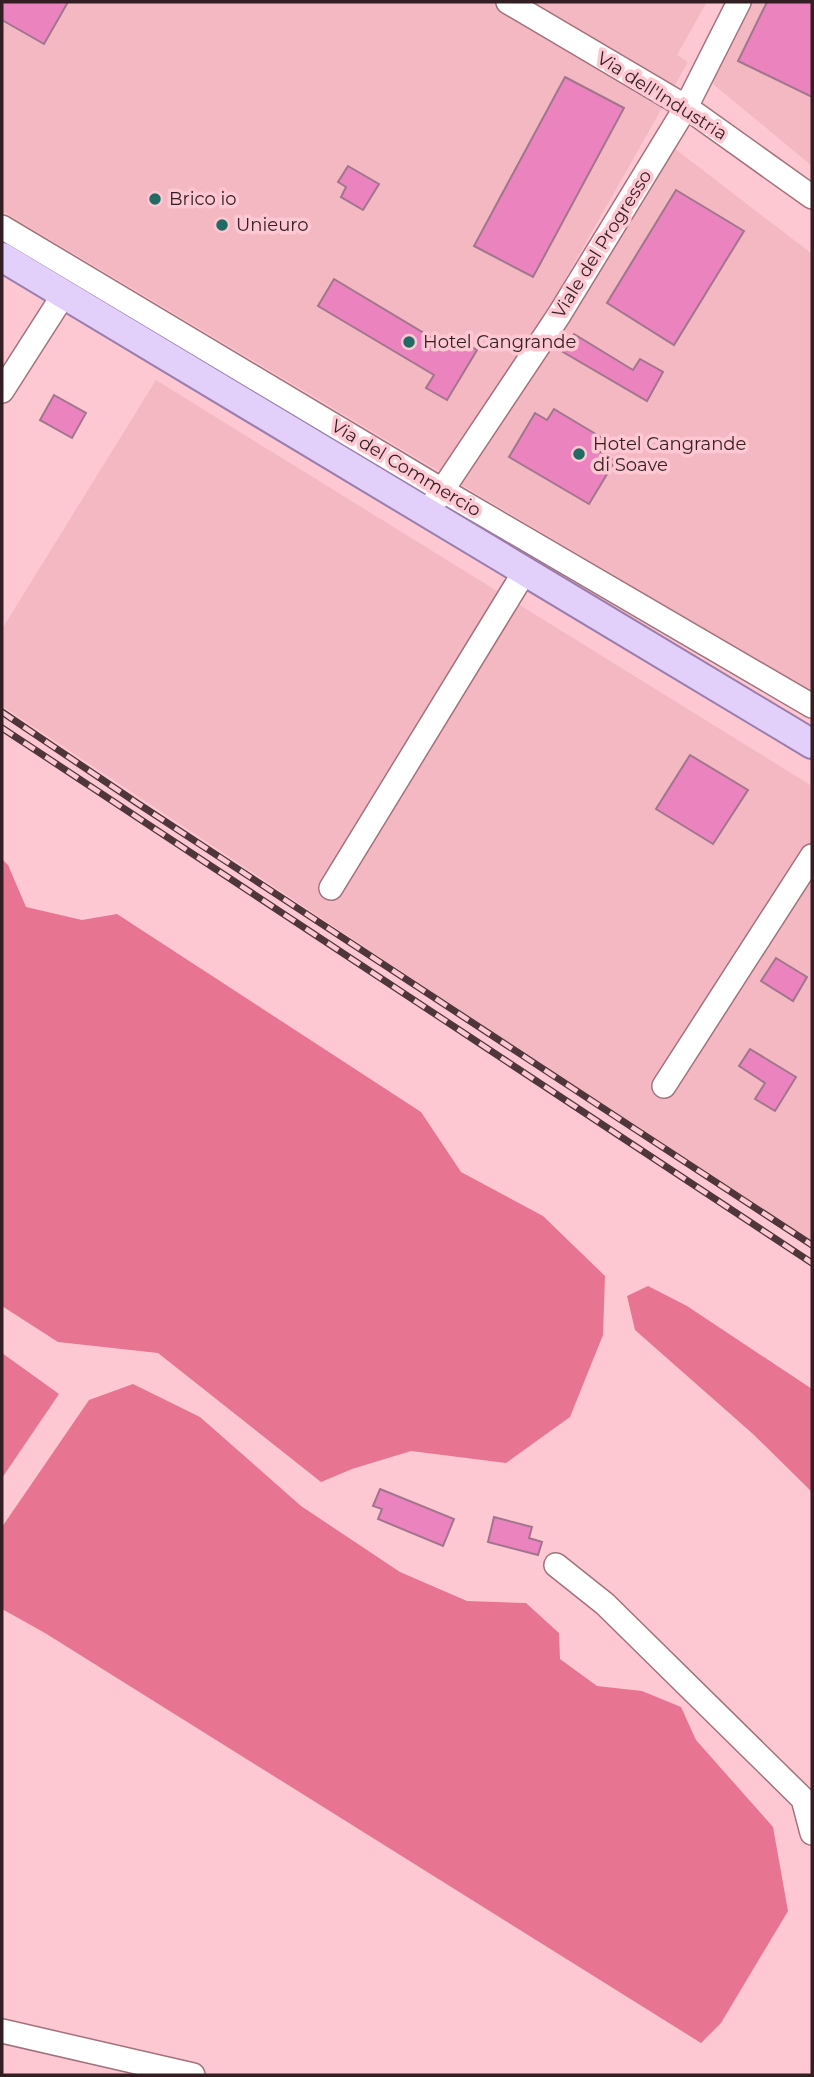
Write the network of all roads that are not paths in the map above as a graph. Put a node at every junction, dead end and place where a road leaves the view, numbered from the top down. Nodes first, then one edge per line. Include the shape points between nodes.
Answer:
1 (508, 2) edge
2 (739, 2) edge
3 (686, 107) junction
4 (812, 197) edge
5 (2, 227) edge
6 (2, 257) edge
7 (64, 295) junction
8 (2, 391) edge
9 (435, 501) junction
10 (525, 571) junction
11 (812, 706) edge
12 (812, 744) edge
13 (812, 856) edge
14 (331, 888) dead end
15 (664, 1086) dead end
16 (556, 1565) dead end
17 (812, 1833) edge
18 (2, 2031) edge
19 (193, 2075) edge

1 - 3 street, Via dell'Industria
2 - 3 street, Viale del Progresso
3 - 4 street, Via dell'Industria
3 - 9 street, Viale del Progresso via 559,314
5 - 9 street, Via del Commercio
6 - 7 main road
7 - 8 street
7 - 9 main road
9 - 10 main road
9 - 11 street, Via del Commercio
10 - 12 main road
10 - 14 street
13 - 15 street
16 - 17 street via 605,1604 803,1799
18 - 19 street

